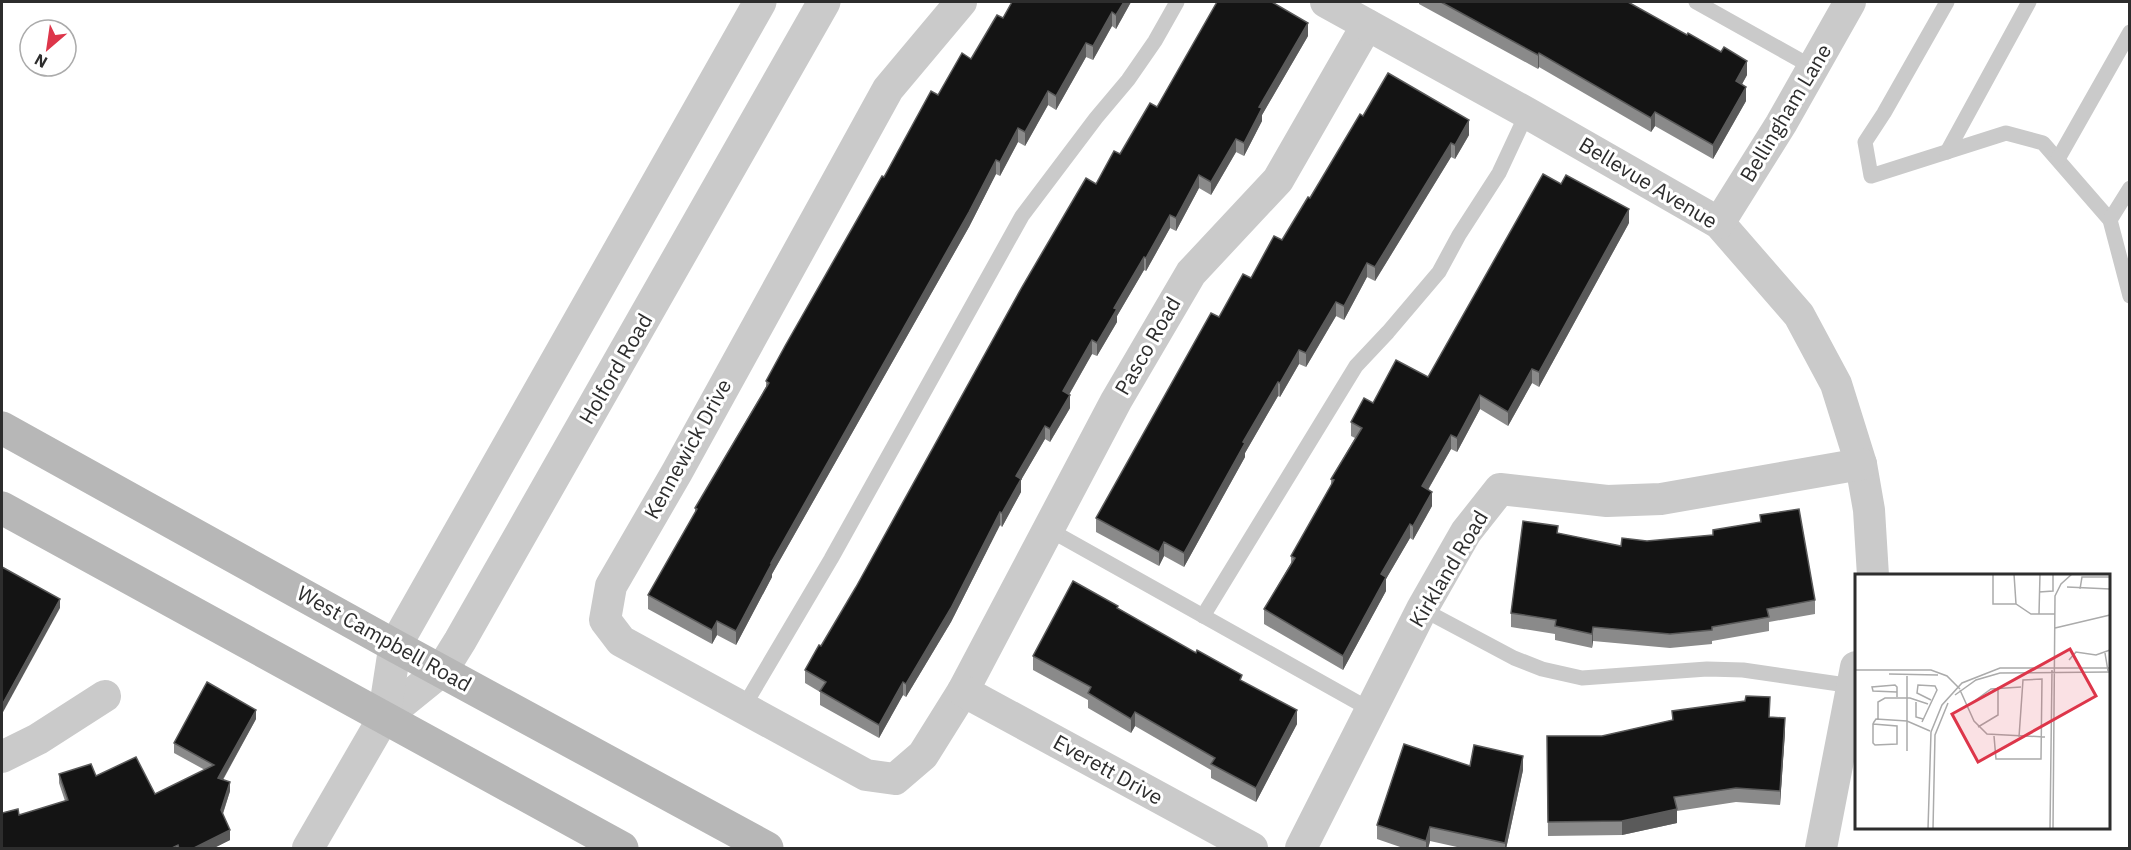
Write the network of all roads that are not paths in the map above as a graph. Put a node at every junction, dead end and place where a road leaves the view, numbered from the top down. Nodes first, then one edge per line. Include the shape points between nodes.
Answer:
1 (760, 2) edge
2 (824, 2) edge
3 (961, 2) edge
4 (1177, 2) edge
5 (1326, 2) edge
6 (1696, 2) edge
7 (1850, 2) edge
8 (1947, 2) edge
9 (2029, 2) edge
10 (1367, 25) junction
11 (2130, 32) edge
12 (1814, 68) junction
13 (1527, 112) junction
14 (1947, 152) junction
15 (2058, 159) junction
16 (2130, 188) edge
17 (2110, 220) junction
18 (1719, 223) junction
19 (2130, 296) edge
20 (2, 428) edge
21 (1862, 464) junction
22 (2, 508) edge
23 (1048, 529) junction
24 (1873, 574) edge
25 (1422, 609) junction
26 (1203, 616) junction
27 (395, 646) junction
28 (442, 670) junction
29 (1855, 676) edge
30 (963, 691) junction
31 (105, 696) dead end
32 (743, 708) junction
33 (1371, 710) junction
34 (384, 717) junction
35 (2, 757) edge
36 (895, 779) joint
37 (308, 849) edge
38 (622, 849) edge
39 (767, 849) edge
40 (1252, 849) edge
41 (1301, 849) edge
42 (1821, 849) edge

1 - 27 street, Holford Road
2 - 28 street, Holford Road
3 - 32 street, Kennewick Drive via 888,88 611,586 605,620 621,641
4 - 32 lane via 1128,80 1022,216 831,559
5 - 10 street, Bellevue Avenue
6 - 12 lane
7 - 12 street, Bellingham Lane
8 - 14 lane via 1865,142 1871,176
9 - 14 lane
10 - 13 street, Bellevue Avenue
10 - 23 street, Pasco Road via 1278,180 1191,273 1116,401
11 - 15 lane
12 - 18 street, Bellingham Lane
13 - 18 street, Bellevue Avenue
13 - 26 lane via 1499,172 1438,272 1356,366
14 - 15 lane via 2006,133 2043,143
15 - 17 lane
16 - 17 lane
17 - 19 lane
18 - 21 street, Bellevue Avenue via 1799,315 1836,384
20 - 27 main road, West Campbell Road
21 - 24 street, Bellevue Avenue
21 - 25 street, Kirkland Road via 1661,499 1607,501 1500,489 1466,532
22 - 34 main road
23 - 26 lane
23 - 30 street, Pasco Road
25 - 29 lane via 1514,658 1582,678 1707,669
25 - 33 street, Kirkland Road
26 - 33 lane
27 - 28 main road, West Campbell Road
27 - 34 street, Holford Road
28 - 34 street, Holford Road
28 - 39 main road, West Campbell Road
29 - 42 street
30 - 36 street, Pasco Road via 923,755
30 - 40 street, Everett Drive
31 - 35 street
32 - 36 street, Kennewick Drive via 866,775
33 - 41 street, Kirkland Road
34 - 37 street, Holford Road
34 - 38 main road

